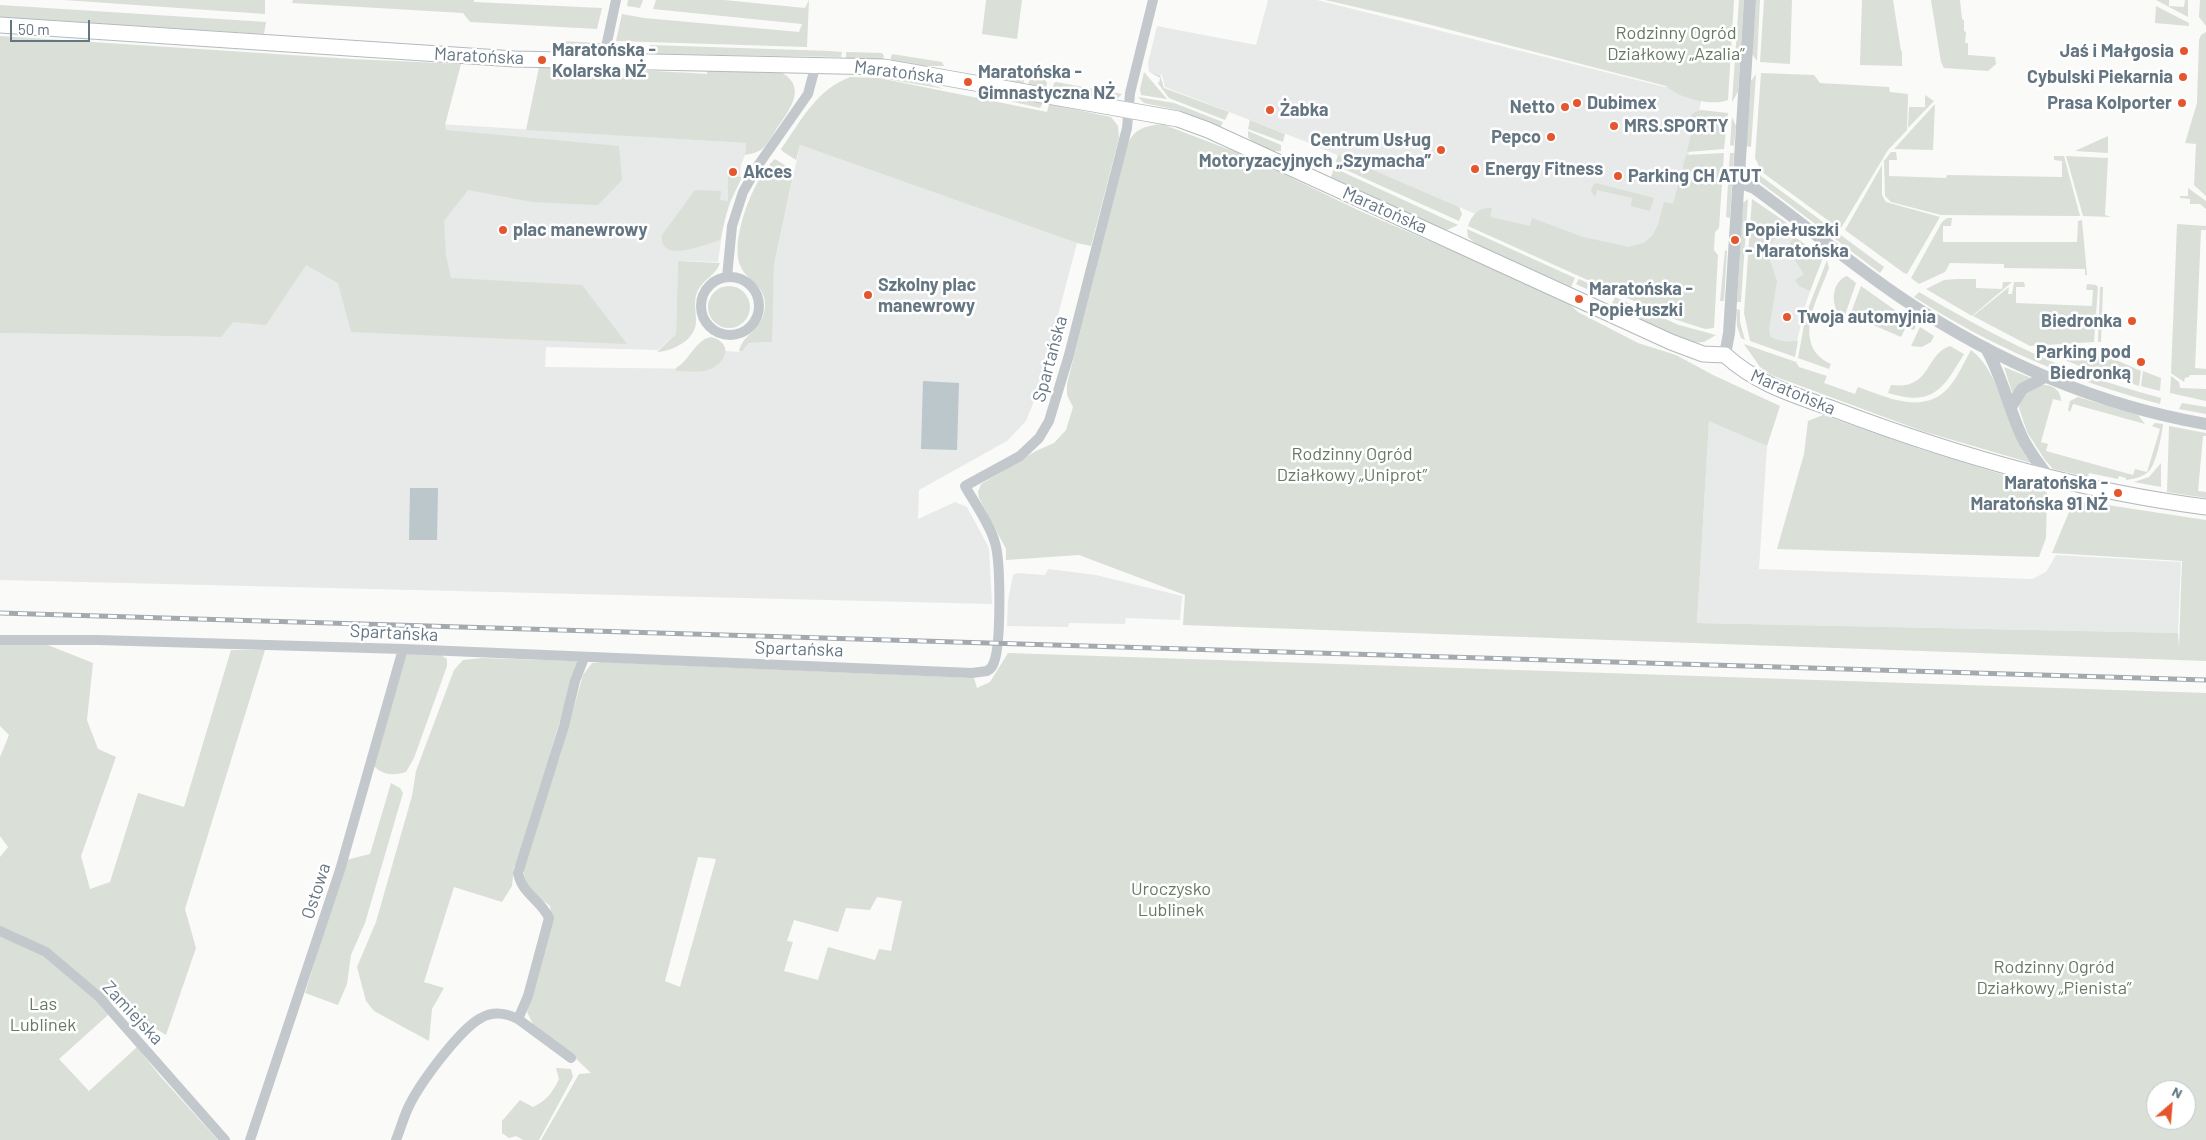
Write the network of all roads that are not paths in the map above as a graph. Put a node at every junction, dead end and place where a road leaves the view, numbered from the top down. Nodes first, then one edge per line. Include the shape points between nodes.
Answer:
1 (616, 0) edge
2 (1153, 0) edge
3 (1750, 0) edge
4 (0, 25) edge
5 (604, 61) junction
6 (816, 64) junction
7 (1128, 111) junction
8 (1738, 182) junction
9 (727, 277) junction
10 (1986, 348) junction
11 (1726, 354) junction
12 (2046, 377) junction
13 (2011, 408) junction
14 (2206, 424) edge
15 (2049, 478) junction
16 (2206, 507) edge
17 (0, 640) edge
18 (403, 649) junction
19 (584, 658) junction
20 (0, 931) edge
21 (518, 1019) junction
22 (571, 1058) dead end
23 (224, 1140) edge
24 (250, 1140) edge
25 (396, 1140) edge

1 - 5 street
2 - 7 street
3 - 8 street
4 - 5 main road, Maratońska via 489,58
5 - 6 main road, Maratońska
6 - 7 main road, Maratońska via 884,67
6 - 9 street via 805,99 743,192 732,226
7 - 11 main road, Maratońska via 1198,125 1671,342 1703,354
7 - 19 street, Spartańska via 1049,421 1039,438 1020,456 965,486 997,549 999,599 995,658 991,668 972,673
8 - 10 street via 1758,191 1902,299
8 - 11 street
9 - 9 street via 710,285 701,303 702,313 712,330 731,336 749,330 759,314 760,305 758,296 746,282
10 - 12 street
10 - 13 street
11 - 15 main road, Maratońska via 1741,370 1771,386 1942,447
12 - 13 street via 2022,389
12 - 14 street via 2113,402
13 - 15 street via 2025,443
15 - 16 main road, Maratońska
17 - 18 street, Spartańska
18 - 19 street, Spartańska
18 - 24 street, Ostowa via 340,870
19 - 21 street via 518,872 523,888 546,909 549,918 528,996
20 - 23 street, Zamiejska via 46,952 99,997
21 - 22 street
21 - 25 street via 496,1013 469,1027 441,1056 416,1093

